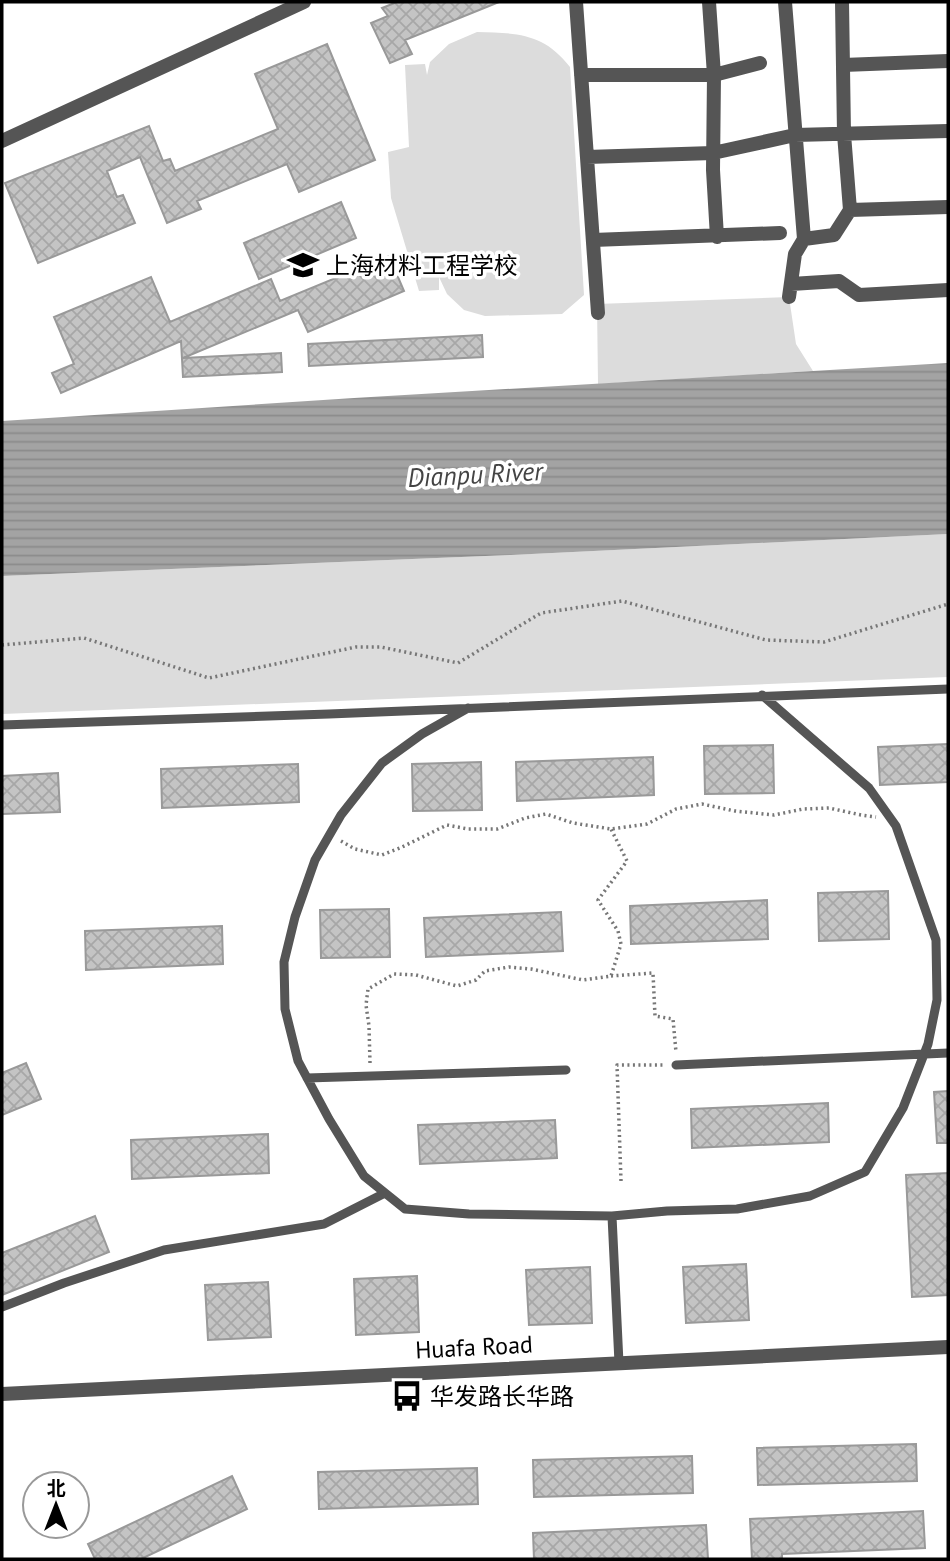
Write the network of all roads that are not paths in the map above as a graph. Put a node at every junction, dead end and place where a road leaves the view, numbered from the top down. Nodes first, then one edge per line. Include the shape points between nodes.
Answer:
1 (304, 2) edge
2 (576, 2) edge
3 (709, 2) edge
4 (785, 2) edge
5 (842, 2) edge
6 (948, 61) edge
7 (760, 63) dead end
8 (843, 65) junction
9 (582, 75) junction
10 (714, 75) junction
11 (948, 131) edge
12 (844, 134) junction
13 (795, 135) junction
14 (2, 141) edge
15 (713, 153) junction
16 (587, 157) junction
17 (948, 207) edge
18 (850, 210) junction
19 (780, 233) dead end
20 (717, 237) junction
21 (804, 239) junction
22 (593, 240) junction
23 (948, 290) edge
24 (598, 313) dead end
25 (948, 689) edge
26 (762, 695) junction
27 (468, 708) junction
28 (2, 725) edge
29 (924, 1053) junction
30 (948, 1053) edge
31 (677, 1065) road end
32 (566, 1070) dead end
33 (307, 1078) junction
34 (385, 1193) junction
35 (612, 1216) junction
36 (2, 1307) edge
37 (948, 1347) edge
38 (619, 1363) junction
39 (2, 1394) edge

1 - 14 street
2 - 9 street
3 - 10 street
4 - 13 street
5 - 8 street
6 - 8 street
7 - 10 street
8 - 12 street
9 - 10 street
9 - 16 street
10 - 15 street
11 - 12 street
12 - 13 street
12 - 18 street
13 - 15 street
13 - 21 street
15 - 16 street
15 - 20 street
16 - 22 street
17 - 18 street
18 - 21 street via 834,234
19 - 20 street
20 - 22 street
21 - 23 street via 795,254 790,291 839,281 859,295
22 - 24 street
25 - 26 lane
26 - 27 lane
26 - 29 lane via 869,788 896,826 936,940 937,1000
27 - 28 lane
27 - 33 lane via 382,763 341,815 315,860 284,962 285,1009
29 - 30 lane
29 - 31 lane
29 - 35 lane via 903,1108 865,1171 810,1196 737,1209
32 - 33 lane
33 - 34 lane via 364,1176
34 - 35 lane via 405,1209
34 - 36 lane via 324,1224 164,1250
35 - 38 lane
37 - 38 street, Huafa Road
38 - 39 street, Huafa Road

